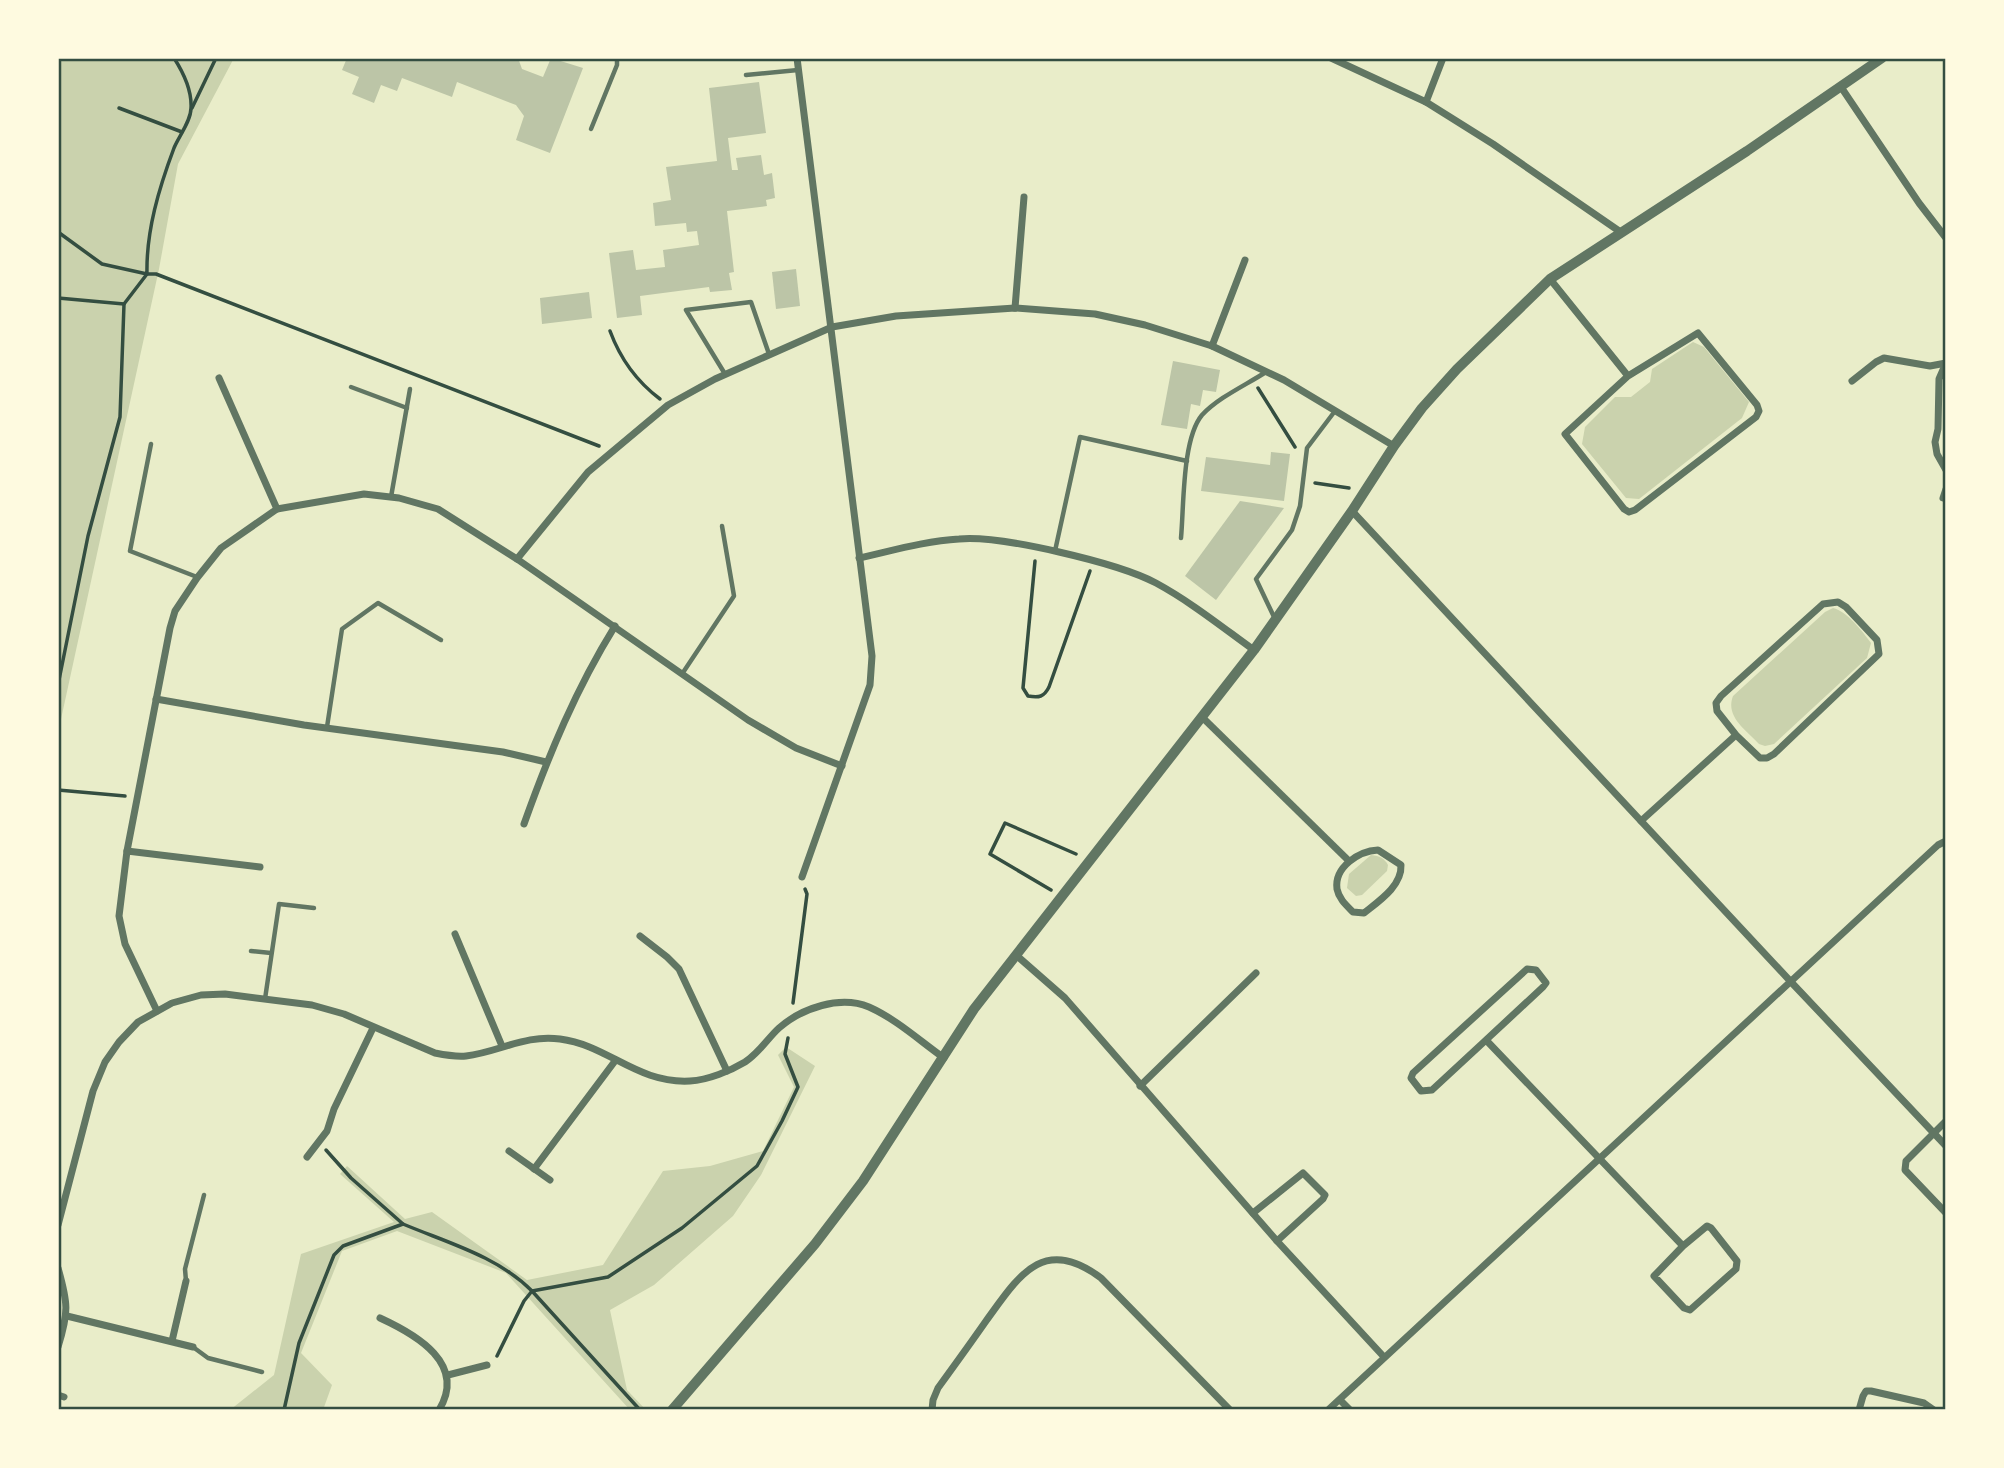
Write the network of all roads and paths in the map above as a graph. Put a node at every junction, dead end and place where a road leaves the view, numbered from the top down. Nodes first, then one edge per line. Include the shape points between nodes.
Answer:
1 (174, 58) edge
2 (216, 58) edge
3 (617, 58) edge
4 (797, 58) edge
5 (1331, 58) edge
6 (1443, 58) edge
7 (1881, 58) edge
8 (799, 70) junction
9 (746, 75) dead end
10 (1841, 87) junction
11 (1426, 102) junction
12 (119, 108) dead end
13 (192, 110) junction
14 (591, 129) dead end
15 (182, 132) junction
16 (1024, 197) dead end
17 (58, 232) edge
18 (1622, 233) junction
19 (1946, 238) edge
20 (1245, 260) dead end
21 (147, 274) junction
22 (1550, 279) junction
23 (58, 298) edge
24 (124, 304) junction
25 (1015, 308) junction
26 (832, 327) junction
27 (610, 331) dead end
28 (1212, 346) junction
29 (769, 354) junction
30 (1946, 363) edge
31 (1267, 372) junction
32 (725, 374) junction
33 (1628, 376) junction
34 (219, 378) dead end
35 (1254, 380) junction
36 (1852, 381) dead end
37 (351, 387) dead end
38 (410, 389) dead end
39 (668, 405) junction
40 (407, 408) junction
41 (1335, 410) junction
42 (151, 444) dead end
43 (1394, 446) junction
44 (611, 451) junction
45 (1187, 461) junction
46 (1305, 464) junction
47 (1946, 470) edge
48 (1303, 481) junction
49 (1946, 489) edge
50 (1365, 491) junction
51 (391, 497) junction
52 (1943, 498) dead end
53 (277, 509) junction
54 (1352, 511) junction
55 (722, 526) dead end
56 (1181, 538) dead end
57 (1037, 548) junction
58 (1055, 552) junction
59 (859, 558) junction
60 (517, 559) junction
61 (1093, 562) junction
62 (197, 578) junction
63 (1275, 620) junction
64 (615, 626) junction
65 (441, 640) dead end
66 (1254, 650) junction
67 (682, 674) junction
68 (58, 685) edge
69 (156, 699) junction
70 (1202, 717) junction
71 (326, 728) junction
72 (1736, 735) junction
73 (546, 762) junction
74 (842, 766) junction
75 (58, 790) edge
76 (138, 797) junction
77 (1641, 821) junction
78 (524, 824) dead end
79 (1946, 841) edge
80 (127, 851) junction
81 (1091, 860) junction
82 (1349, 861) junction
83 (260, 867) dead end
84 (802, 877) joint
85 (1062, 896) junction
86 (314, 908) dead end
87 (455, 934) dead end
88 (640, 936) dead end
89 (251, 951) dead end
90 (271, 953) junction
91 (1016, 955) junction
92 (1256, 973) dead end
93 (1791, 983) junction
94 (265, 999) junction
95 (157, 1011) junction
96 (791, 1020) junction
97 (373, 1028) junction
98 (1486, 1040) junction
99 (502, 1046) junction
100 (944, 1058) junction
101 (615, 1061) junction
102 (727, 1071) junction
103 (1140, 1086) junction
104 (1946, 1121) edge
105 (1934, 1133) junction
106 (320, 1143) junction
107 (1946, 1146) edge
108 (509, 1151) dead end
109 (307, 1157) dead end
110 (1601, 1160) junction
111 (534, 1169) junction
112 (550, 1180) dead end
113 (204, 1195) dead end
114 (1253, 1213) junction
115 (1946, 1213) edge
116 (403, 1224) junction
117 (58, 1225) edge
118 (1277, 1241) junction
119 (1683, 1246) junction
120 (58, 1268) edge
121 (186, 1282) joint
122 (532, 1291) junction
123 (67, 1316) junction
124 (380, 1318) dead end
125 (172, 1340) junction
126 (58, 1347) edge
127 (193, 1347) joint
128 (1384, 1357) junction
129 (487, 1364) joint
130 (262, 1372) dead end
131 (448, 1375) junction
132 (1340, 1400) junction
133 (284, 1410) edge
134 (439, 1410) edge
135 (640, 1410) edge
136 (672, 1410) edge
137 (932, 1410) edge
138 (1230, 1410) edge
139 (1328, 1410) edge
140 (1350, 1410) edge
141 (1859, 1410) edge
142 (1934, 1410) edge

1 - 13 path via 184,74
2 - 13 path
3 - 14 lane
4 - 8 street
5 - 11 street
6 - 11 street
7 - 10 street
8 - 9 lane
8 - 26 street
10 - 18 street
10 - 19 street
11 - 18 street
12 - 15 path
13 - 15 path
15 - 21 path via 152,220
16 - 25 street
17 - 21 path via 102,264
18 - 22 street
20 - 28 street
21 - 24 path
21 - 44 path
22 - 33 street
22 - 43 street via 1457,369
23 - 24 path
24 - 68 path via 120,416 88,536
25 - 26 street via 896,316
25 - 28 street via 1095,314
26 - 29 street
26 - 59 street
27 - 39 path via 618,353
28 - 31 street
29 - 32 street
29 - 32 lane via 751,302 686,310
30 - 36 street via 1930,366 1884,359
30 - 47 street via 1939,379 1935,442
31 - 35 lane
31 - 41 street
32 - 39 street
33 - 33 street via 1698,333 1759,411 1629,512 1565,434
34 - 53 street
35 - 45 lane via 1200,417 1192,431
35 - 46 path
37 - 40 lane
38 - 40 lane
39 - 44 street
40 - 51 lane
41 - 43 street
41 - 46 lane via 1307,448
42 - 62 lane via 130,551
43 - 50 street
44 - 60 street via 588,472
45 - 56 lane
45 - 58 lane via 1080,438
46 - 48 lane
48 - 50 path
48 - 63 lane via 1292,530 1256,579
49 - 52 street
50 - 54 street
51 - 53 street via 364,494
51 - 60 street via 438,509
53 - 62 street via 221,548
54 - 63 street
54 - 77 street
55 - 67 lane via 734,596
57 - 58 street
57 - 59 street via 962,538
57 - 61 path via 1023,688 1028,696 1038,698 1049,687
58 - 61 street
59 - 74 street via 872,656 870,685
60 - 64 street
61 - 66 street via 1155,582
62 - 69 street via 175,611
63 - 66 street
64 - 67 street
64 - 73 street via 579,687
65 - 71 lane via 378,603 342,629
66 - 70 street
67 - 74 street via 796,748
69 - 71 street
69 - 76 street
70 - 81 street
70 - 82 street
71 - 73 street
72 - 72 street via 1716,703 1823,604 1838,602 1846,607 1877,640 1879,654 1774,754 1760,758
72 - 77 street
73 - 78 street
74 - 84 street
75 - 76 path
76 - 80 street
77 - 93 street
79 - 93 street
80 - 83 street
80 - 95 street via 119,916 129,954
81 - 85 street
81 - 85 path via 1005,823 990,854
82 - 82 street via 1336,887 1353,912 1364,913 1388,894 1401,874 1401,865 1378,850
84 - 96 path via 807,894
85 - 91 street
86 - 90 lane via 279,904
87 - 99 street
88 - 102 street via 679,969
89 - 90 lane
90 - 94 lane
91 - 100 street
91 - 103 street via 1065,998
92 - 103 street
93 - 105 street
93 - 110 street
94 - 95 street via 201,995
94 - 97 street via 312,1005
95 - 117 street via 138,1022 105,1062
96 - 100 street via 828,1004 867,1007
96 - 102 street via 747,1061
96 - 122 path via 785,1054 798,1087 757,1166 682,1228 608,1277
97 - 99 street via 450,1056
97 - 106 street
98 - 98 street via 1432,1090 1422,1091 1413,1082 1413,1073 1527,970 1536,970 1544,980 1543,987
98 - 110 street
99 - 101 street via 558,1038
100 - 136 street via 863,1181 815,1244
101 - 102 street via 646,1076 670,1080 693,1081
101 - 111 street
103 - 114 street
104 - 105 street
105 - 107 street
105 - 115 street via 1906,1161 1905,1170
106 - 109 street
106 - 116 path
108 - 111 street
110 - 119 street
110 - 128 street
111 - 112 street
113 - 121 lane via 185,1269
114 - 118 street
114 - 118 street via 1303,1173 1325,1195
116 - 122 path via 493,1261
116 - 133 path via 343,1246 334,1255 299,1343
118 - 128 street
119 - 119 street via 1707,1226 1737,1261 1736,1269 1690,1310 1654,1276
120 - 123 street
121 - 125 street
122 - 129 path via 499,1354
122 - 135 path
123 - 125 street
123 - 126 street
124 - 131 street via 438,1356
125 - 127 street
127 - 130 lane via 208,1358
128 - 132 street
129 - 131 street
131 - 134 street
132 - 139 street
132 - 140 street
137 - 138 street via 939,1388 1018,1278 1037,1265 1063,1261 1076,1262 1101,1278
141 - 142 street via 1866,1391 1924,1403

